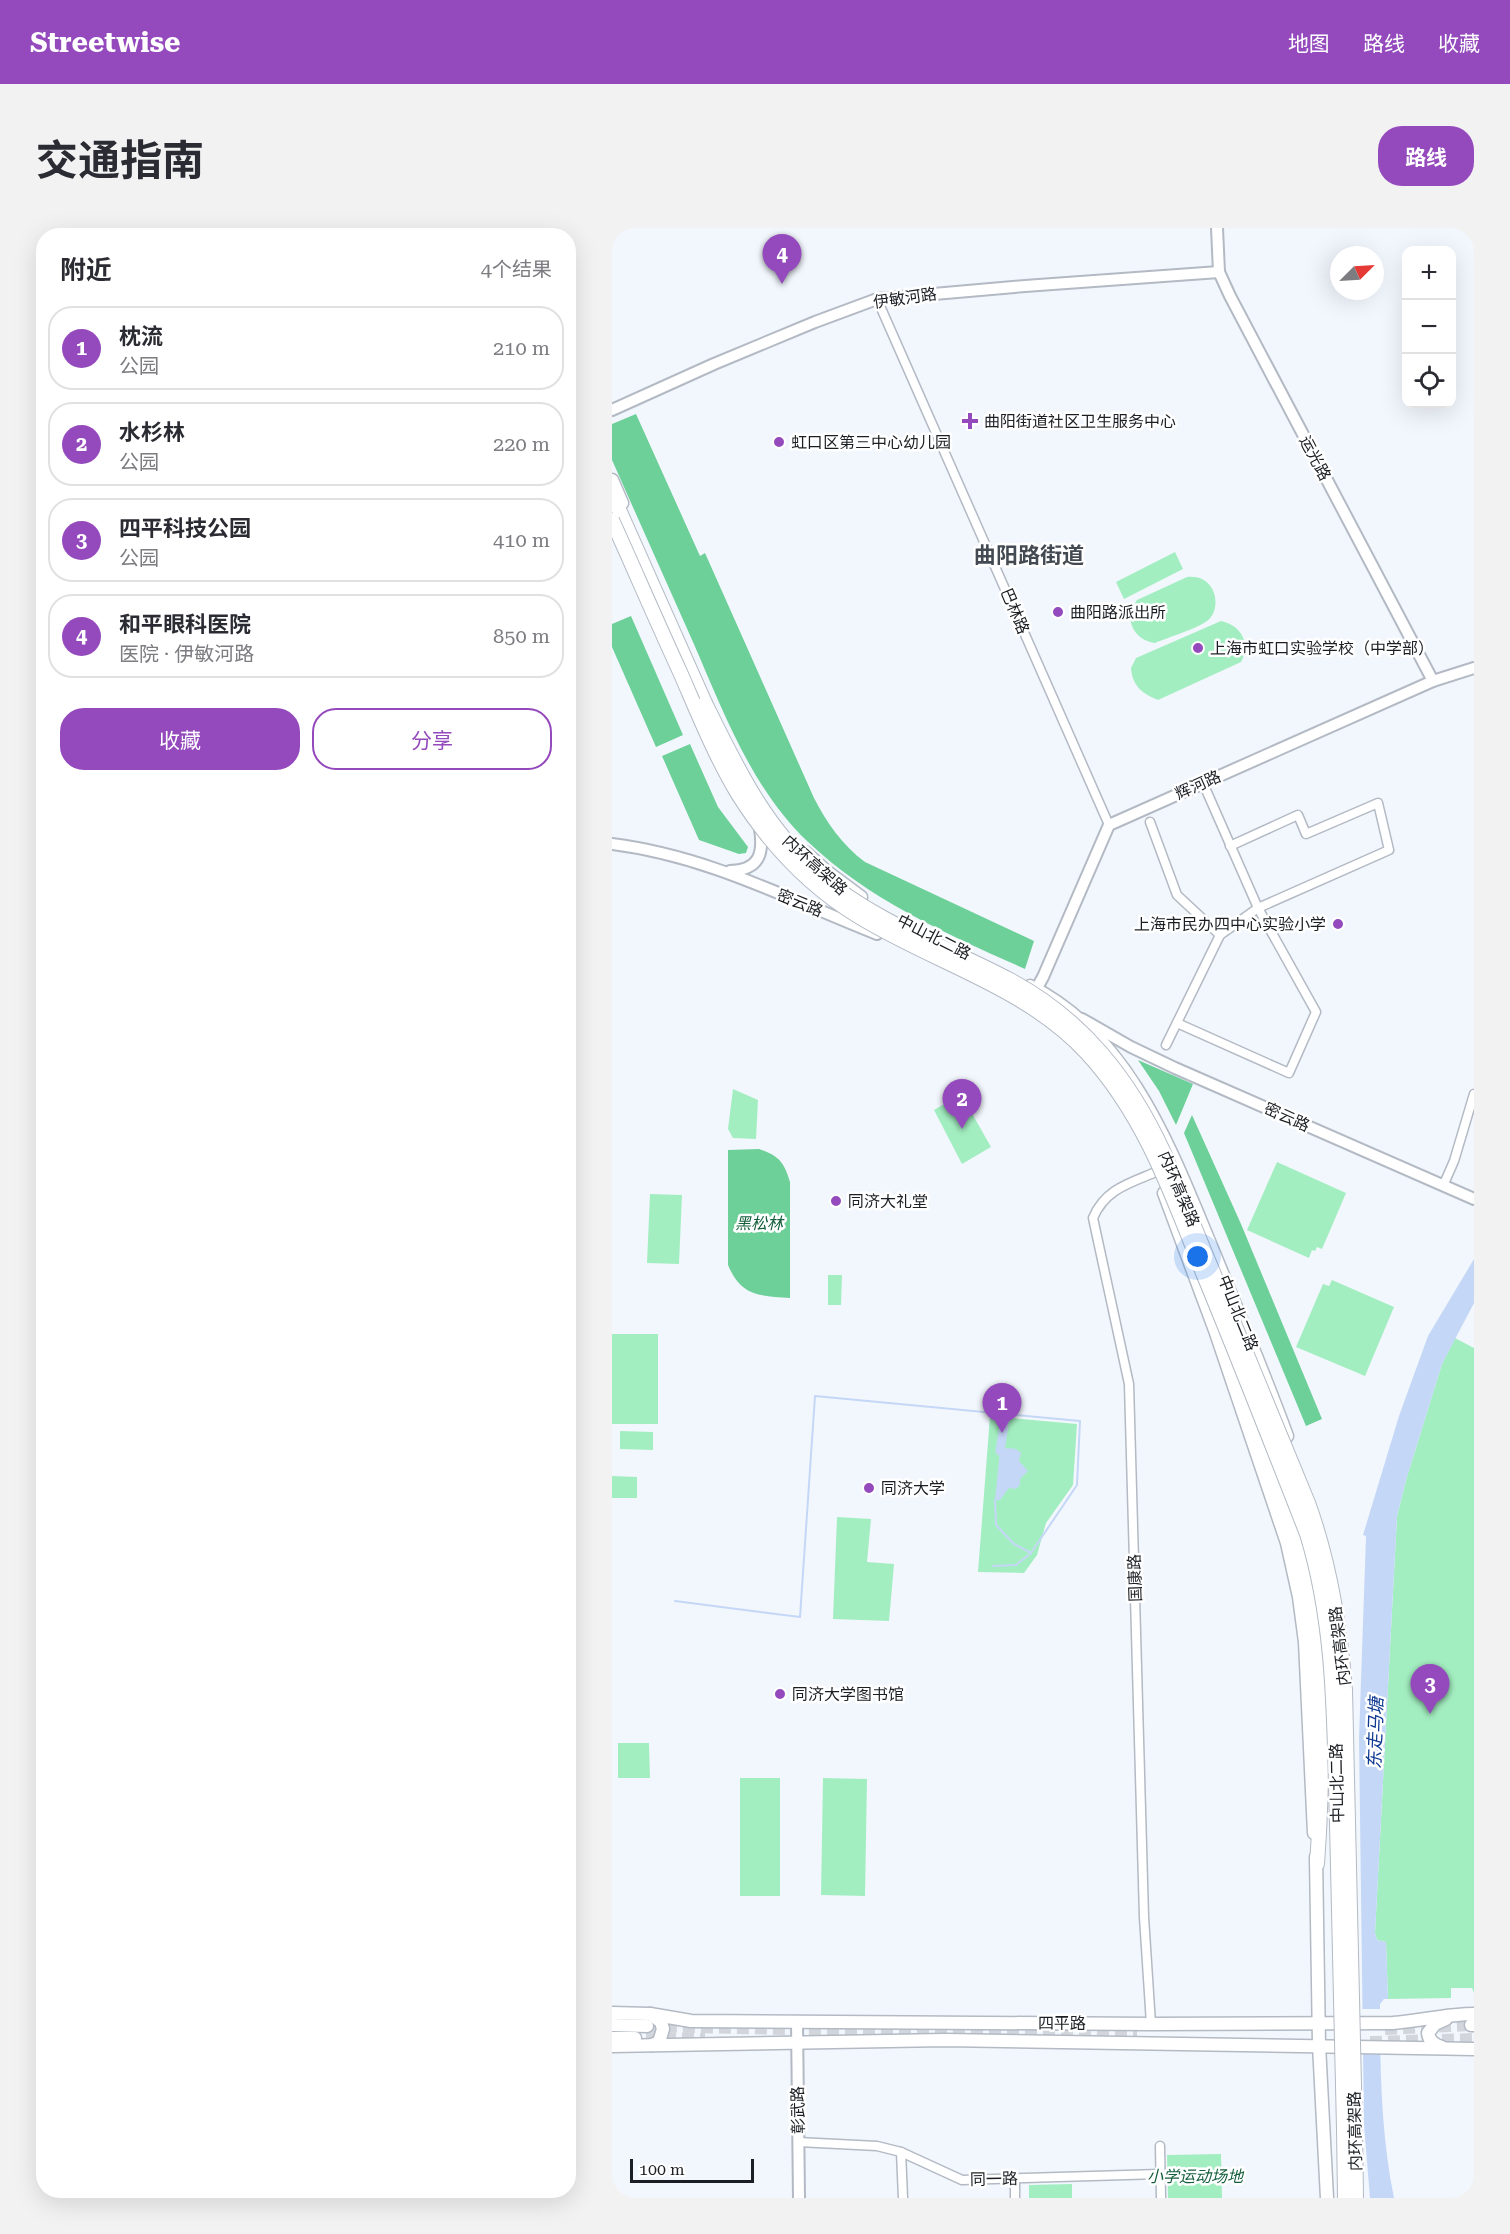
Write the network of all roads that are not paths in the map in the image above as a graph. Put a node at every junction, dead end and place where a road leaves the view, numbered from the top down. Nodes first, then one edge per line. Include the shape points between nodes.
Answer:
1 (1217, 228) edge
2 (1219, 272) junction
3 (877, 299) junction
4 (612, 410) edge
5 (612, 480) edge
6 (612, 494) edge
7 (612, 522) edge
8 (1474, 668) edge
9 (1433, 681) junction
10 (1203, 783) junction
11 (1150, 822) dead end
12 (1109, 825) junction
13 (760, 829) junction
14 (612, 843) edge
15 (1230, 846) junction
16 (724, 870) junction
17 (1258, 908) junction
18 (877, 934) junction
19 (1220, 935) junction
20 (1037, 989) junction
21 (1024, 1008) junction
22 (1074, 1014) junction
23 (1177, 1023) junction
24 (1166, 1045) dead end
25 (1131, 1047) junction
26 (1114, 1057) junction
27 (1474, 1094) edge
28 (1156, 1172) junction
29 (1443, 1186) junction
30 (1474, 1199) edge
31 (1191, 1242) junction
32 (1317, 1864) junction
33 (612, 2013) edge
34 (1461, 2014) junction
35 (797, 2022) junction
36 (1319, 2022) junction
37 (1339, 2022) junction
38 (1473, 2022) edge
39 (1151, 2024) junction
40 (612, 2025) edge
41 (649, 2031) junction
42 (612, 2038) edge
43 (797, 2043) junction
44 (1339, 2045) junction
45 (612, 2046) edge
46 (1319, 2046) junction
47 (1456, 2049) junction
48 (1474, 2049) edge
49 (798, 2142) junction
50 (1160, 2146) dead end
51 (901, 2152) junction
52 (1161, 2174) junction
53 (1015, 2179) junction
54 (799, 2198) edge
55 (903, 2198) edge
56 (1015, 2198) edge
57 (1161, 2198) edge
58 (1327, 2198) edge
59 (1343, 2198) edge
60 (1356, 2198) edge

1 - 2 street, 运光路
2 - 3 street, 伊敏河路
2 - 9 street, 运光路
3 - 4 street, 伊敏河路 via 714,364
3 - 12 street, 巴林路
5 - 20 main road, 中山北二路 via 747,776 787,833 826,871 889,915
6 - 60 highway, 内环高架路, bridge via 739,774 783,837 821,875 865,908 1011,980 1061,1014 1123,1078 1164,1153 1308,1503 1335,1604 1345,1690
7 - 13 main road, 中山北二路 via 738,795
7 - 31 highway, 内环高架路, bridge via 713,746 737,793 760,825 810,881 838,902 886,932 1009,992 1042,1013 1087,1052 1137,1119
8 - 9 street, 辉河路
9 - 10 street, 辉河路
10 - 12 street, 辉河路
10 - 15 street
11 - 19 street via 1177,895
12 - 20 street
13 - 16 street, 密云路 via 763,846 757,860 745,868
13 - 18 main road, 中山北二路 via 829,902
14 - 16 street, 密云路
15 - 17 street
15 - 17 street via 1298,815 1306,834 1378,803 1389,850
16 - 18 street, 密云路
17 - 19 street
17 - 23 street via 1316,1012 1289,1073
18 - 21 main road, 中山北二路 via 981,981
19 - 23 street
20 - 21 street
20 - 22 main road, 中山北二路
21 - 28 main road, 中山北二路 via 1085,1055 1108,1083 1135,1121
22 - 25 street, 密云路
22 - 26 main road, 中山北二路
23 - 24 street
25 - 26 street via 1117,1047
25 - 29 street, 密云路
26 - 37 main road, 中山北二路 via 1153,1116 1176,1164 1282,1422 1320,1533 1335,1664
27 - 29 street
28 - 32 main road, 中山北二路 via 1220,1344 1287,1543 1305,1642
28 - 39 street, 国康路 via 1113,1191 1098,1206 1093,1218 1129,1384 1144,1917
29 - 30 street, 密云路
31 - 32 highway, bridge via 1280,1492 1302,1567 1318,1670
31 - 59 highway, 内环高架路, bridge via 1307,1534 1327,1623 1334,1699
32 - 36 main road, 中山北二路
33 - 41 main road, 四平路
34 - 37 main road, 四平路 via 1417,2022
34 - 38 main road, 四平路
34 - 47 main road via 1438,2023 1428,2032 1434,2044
35 - 39 main road, 四平路
35 - 41 main road, 四平路 via 691,2021
35 - 43 street, 彰武路
36 - 37 main road, 四平路
36 - 39 main road, 四平路
36 - 46 main road, 中山北二路
37 - 44 main road, 中山北二路
40 - 41 main road
41 - 42 main road
41 - 43 main road, 四平路
41 - 45 main road, 四平路
43 - 46 main road, 四平路 via 945,2040
43 - 49 street, 彰武路
44 - 46 main road, 四平路
44 - 47 main road, 四平路
44 - 59 main road, 中山北二路
46 - 58 main road, 中山北二路
47 - 48 main road, 四平路
49 - 51 street, 同一路 via 877,2146
49 - 54 street, 彰武路
50 - 52 street
51 - 53 street, 同一路 via 962,2180
51 - 55 street
52 - 53 street, 同一路
52 - 57 street
53 - 56 street

